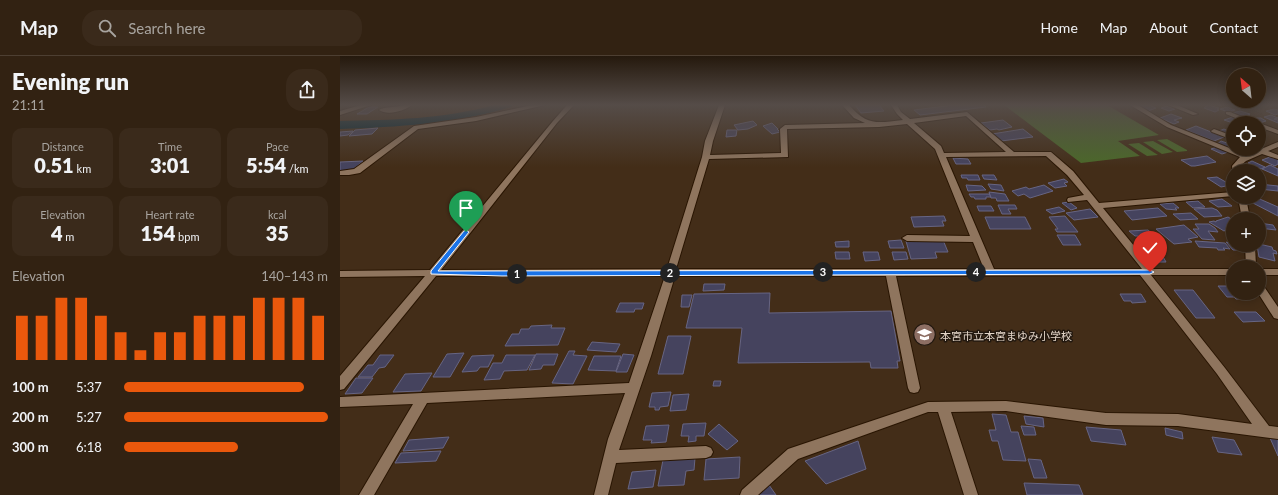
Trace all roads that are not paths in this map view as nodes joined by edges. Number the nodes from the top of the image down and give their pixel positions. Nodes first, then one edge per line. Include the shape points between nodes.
1 (427, 125) edge
2 (552, 125) edge
3 (715, 125) edge
4 (856, 125) edge
5 (913, 125) edge
6 (980, 125) edge
7 (1168, 125) edge
8 (1266, 128) edge
9 (1214, 131) dead end
10 (1278, 132) edge
11 (1226, 135) edge
12 (1278, 144) edge
13 (1266, 148) edge
14 (1266, 152) edge
15 (942, 155) junction
16 (1013, 155) junction
17 (706, 157) junction
18 (1246, 157) joint
19 (1278, 157) edge
20 (1237, 164) edge
21 (340, 173) edge
22 (1226, 195) edge
23 (1089, 197) junction
24 (1071, 200) dead end
25 (1096, 206) junction
26 (907, 238) dead end
27 (977, 239) junction
28 (890, 272) junction
29 (990, 272) junction
30 (1147, 272) junction
31 (1226, 272) edge
32 (1266, 272) edge
33 (1278, 272) edge
34 (433, 273) junction
35 (670, 273) junction
36 (340, 274) edge
37 (1266, 297) edge
38 (1278, 315) edge
39 (340, 385) edge
40 (633, 388) junction
41 (914, 388) dead end
42 (423, 398) junction
43 (340, 402) edge
44 (943, 406) junction
45 (1272, 432) edge
46 (706, 452) dead end
47 (610, 457) junction
48 (366, 495) edge
49 (601, 495) edge
50 (747, 495) edge
51 (971, 495) edge

1 - 21 street via 416,127 357,171
2 - 34 street
3 - 17 street
4 - 17 street via 785,127 785,155
5 - 15 street via 938,148
6 - 16 street
7 - 18 street
8 - 10 street
9 - 11 street
12 - 13 street
14 - 19 street
15 - 16 street
15 - 27 street
16 - 23 street via 1048,154 1064,167
17 - 35 street
18 - 20 street
22 - 25 street
23 - 24 street
23 - 25 street
25 - 30 street
26 - 27 street
27 - 29 street
28 - 29 street
28 - 35 street
28 - 41 street
29 - 30 street
30 - 31 street
30 - 45 street via 1221,371
32 - 33 street
34 - 35 street
34 - 36 street
34 - 39 street
35 - 40 street
37 - 38 street
40 - 42 street
40 - 47 street
42 - 43 street
42 - 48 street
44 - 45 street via 1006,406 1106,419 1178,420
44 - 50 street via 928,407 793,454
44 - 51 street
46 - 47 street
47 - 49 street

